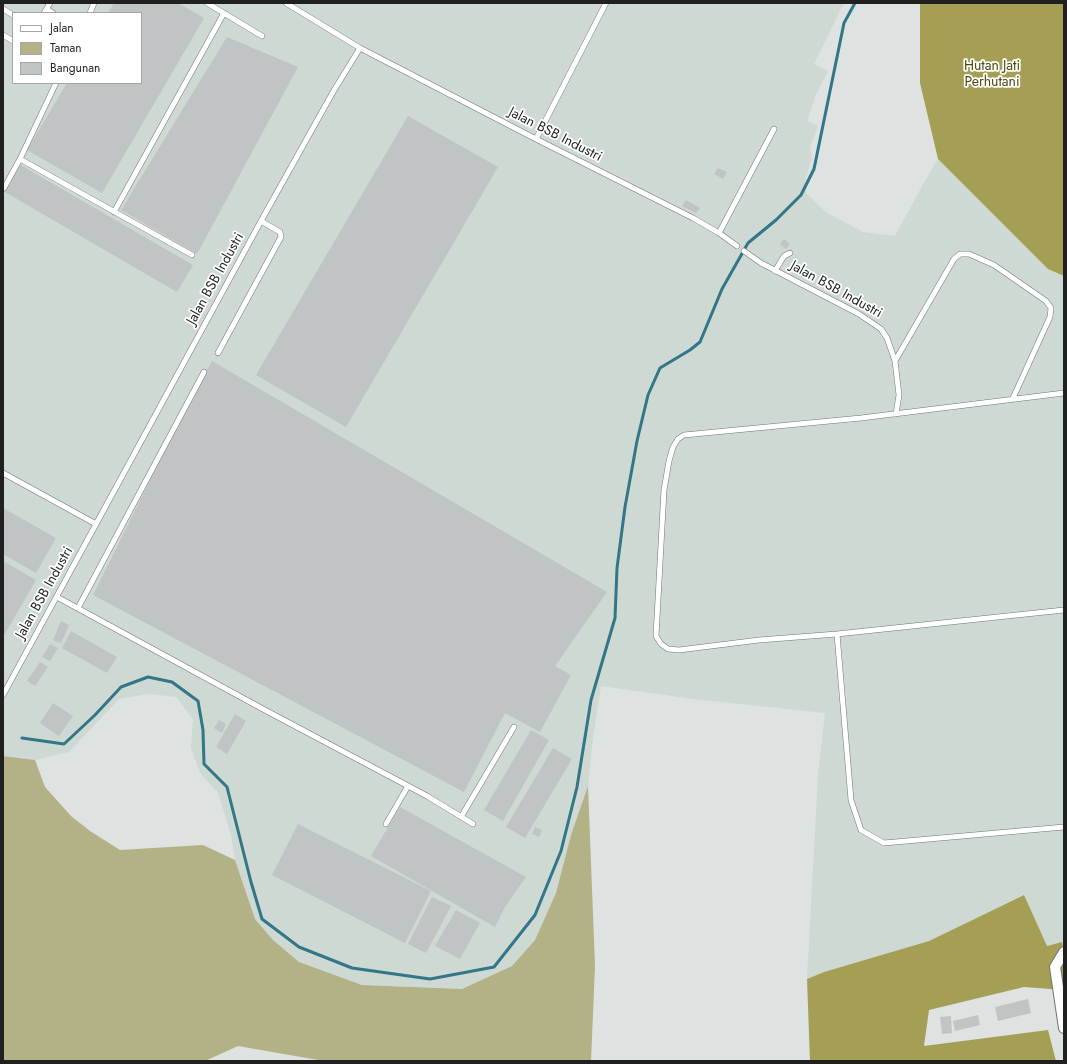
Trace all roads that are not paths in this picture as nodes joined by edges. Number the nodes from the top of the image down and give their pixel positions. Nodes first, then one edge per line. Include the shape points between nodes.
1 (50, 3) edge
2 (207, 3) edge
3 (286, 3) edge
4 (606, 3) edge
5 (3, 10) edge
6 (46, 11) edge
7 (224, 13) junction
8 (12, 14) edge
9 (3, 35) edge
10 (262, 36) dead end
11 (12, 40) edge
12 (360, 48) junction
13 (56, 84) edge
14 (774, 129) dead end
15 (536, 139) junction
16 (20, 159) junction
17 (4, 188) edge
18 (114, 212) junction
19 (261, 221) junction
20 (719, 233) junction
21 (737, 246) dead end
22 (744, 251) dead end
23 (790, 253) dead end
24 (192, 255) dead end
25 (775, 271) junction
26 (218, 354) dead end
27 (895, 361) junction
28 (204, 372) dead end
29 (1064, 393) edge
30 (1013, 398) junction
31 (896, 414) junction
32 (3, 473) edge
33 (96, 524) junction
34 (57, 596) junction
35 (78, 608) junction
36 (1064, 610) edge
37 (837, 634) junction
38 (3, 695) edge
39 (514, 727) dead end
40 (408, 786) junction
41 (461, 817) junction
42 (386, 824) dead end
43 (473, 824) dead end
44 (1064, 827) edge
45 (1064, 952) edge
46 (1064, 1028) edge

1 - 6 lane
2 - 7 lane
3 - 12 lane, Jalan BSB Industri
4 - 15 lane
5 - 8 lane
7 - 10 lane
7 - 18 lane
9 - 11 lane
12 - 15 lane, Jalan BSB Industri
12 - 19 lane, Jalan BSB Industri
13 - 16 lane
14 - 20 lane
15 - 20 lane, Jalan BSB Industri
16 - 17 lane
16 - 18 lane
18 - 24 lane
19 - 26 lane via 280,232 281,237
19 - 33 lane, Jalan BSB Industri
20 - 21 lane, Jalan BSB Industri
22 - 25 lane, Jalan BSB Industri
23 - 25 lane via 784,256
25 - 27 lane, Jalan BSB Industri via 859,314 881,329
27 - 30 lane via 954,259 960,254 969,254 994,265 1046,301 1050,308 1050,317
27 - 31 lane, Jalan BSB Industri via 899,395
28 - 35 lane
29 - 30 lane
30 - 31 lane
31 - 37 lane via 684,435 673,447 669,461 664,490 656,636 658,640 668,649 679,650
32 - 33 lane
33 - 34 lane, Jalan BSB Industri
34 - 35 lane
34 - 38 lane, Jalan BSB Industri
35 - 40 lane
36 - 37 lane
37 - 44 lane via 851,800 861,830 884,843
39 - 41 lane
40 - 41 lane
40 - 42 lane
41 - 43 lane
45 - 46 street via 1055,967

